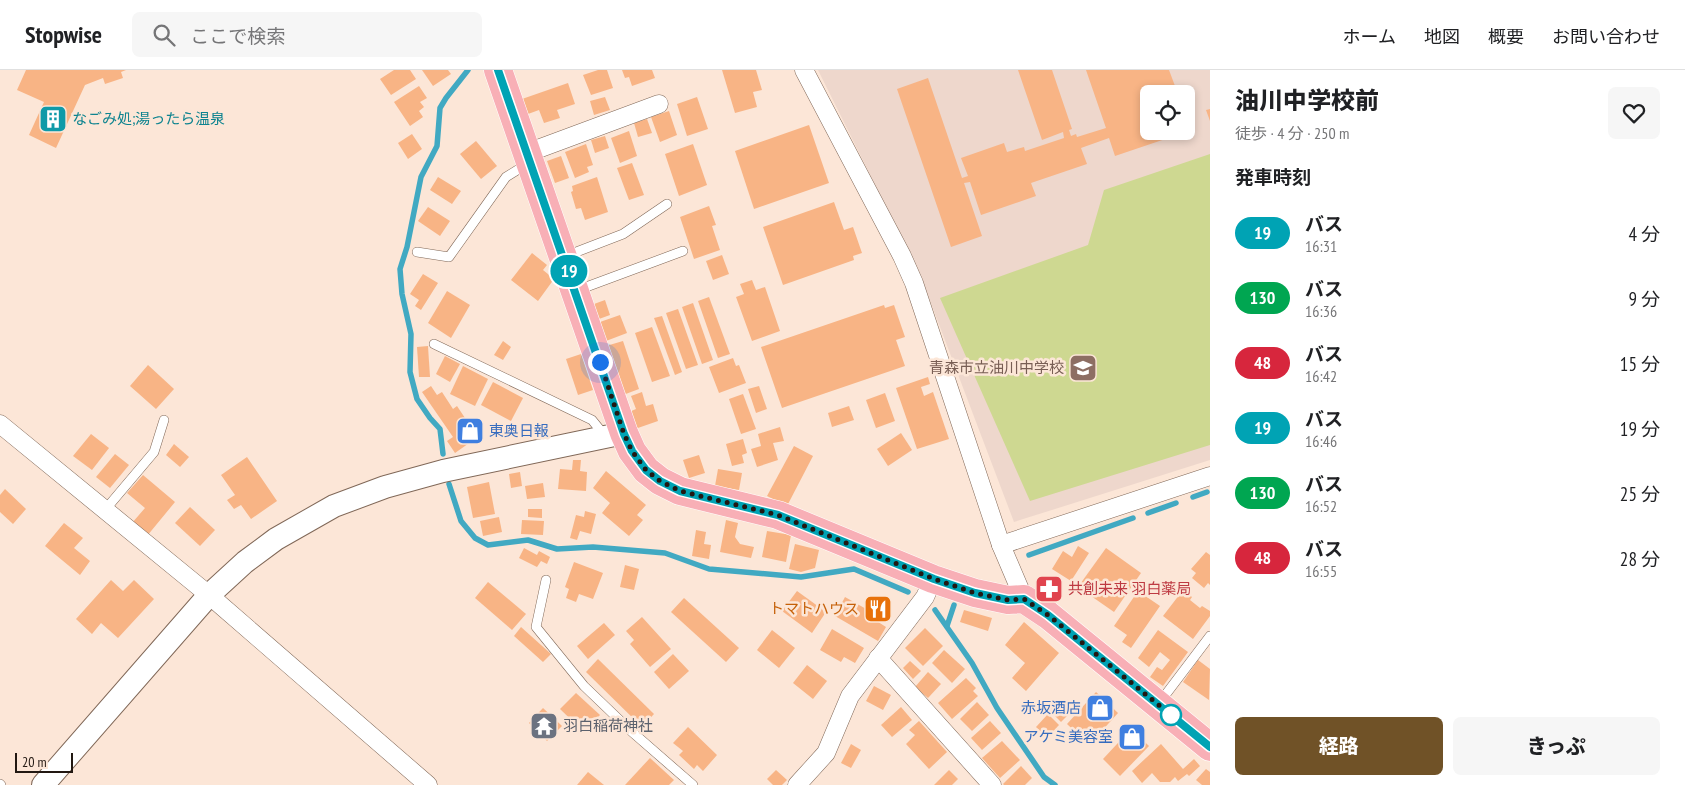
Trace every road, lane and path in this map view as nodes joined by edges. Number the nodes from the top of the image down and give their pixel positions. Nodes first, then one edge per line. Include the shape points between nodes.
1 (498, 70) edge
2 (804, 70) edge
3 (659, 104) dead end
4 (528, 158) junction
5 (667, 204) dead end
6 (684, 251) dead end
7 (417, 252) dead end
8 (563, 257) junction
9 (575, 290) junction
10 (434, 344) dead end
11 (164, 420) dead end
12 (0, 424) edge
13 (615, 436) junction
14 (1210, 476) edge
15 (105, 510) junction
16 (1001, 545) junction
17 (934, 579) junction
18 (546, 580) dead end
19 (208, 595) junction
20 (1024, 599) junction
21 (1210, 636) edge
22 (878, 658) junction
23 (1158, 705) junction
24 (1210, 747) edge
25 (43, 785) edge
26 (428, 785) edge
27 (693, 785) edge
28 (798, 785) edge
29 (992, 785) edge

1 - 4 main road
2 - 16 street via 914,283
3 - 4 street
4 - 7 lane via 506,177 448,257
4 - 8 main road
5 - 8 lane via 623,234
6 - 9 lane
8 - 9 main road
9 - 13 main road
10 - 13 lane via 592,420
11 - 15 lane via 154,452
12 - 15 street
13 - 17 main road via 646,470 680,491 778,515
13 - 19 street via 443,471 334,506 276,539 244,562
14 - 16 street
15 - 19 street
16 - 20 street
17 - 20 main road via 975,593 1008,600
17 - 22 street via 926,597
18 - 27 lane via 536,627 584,686
19 - 25 street
19 - 26 street
20 - 23 main road
21 - 23 lane
22 - 28 street via 850,696 826,753
22 - 29 street
23 - 24 main road

